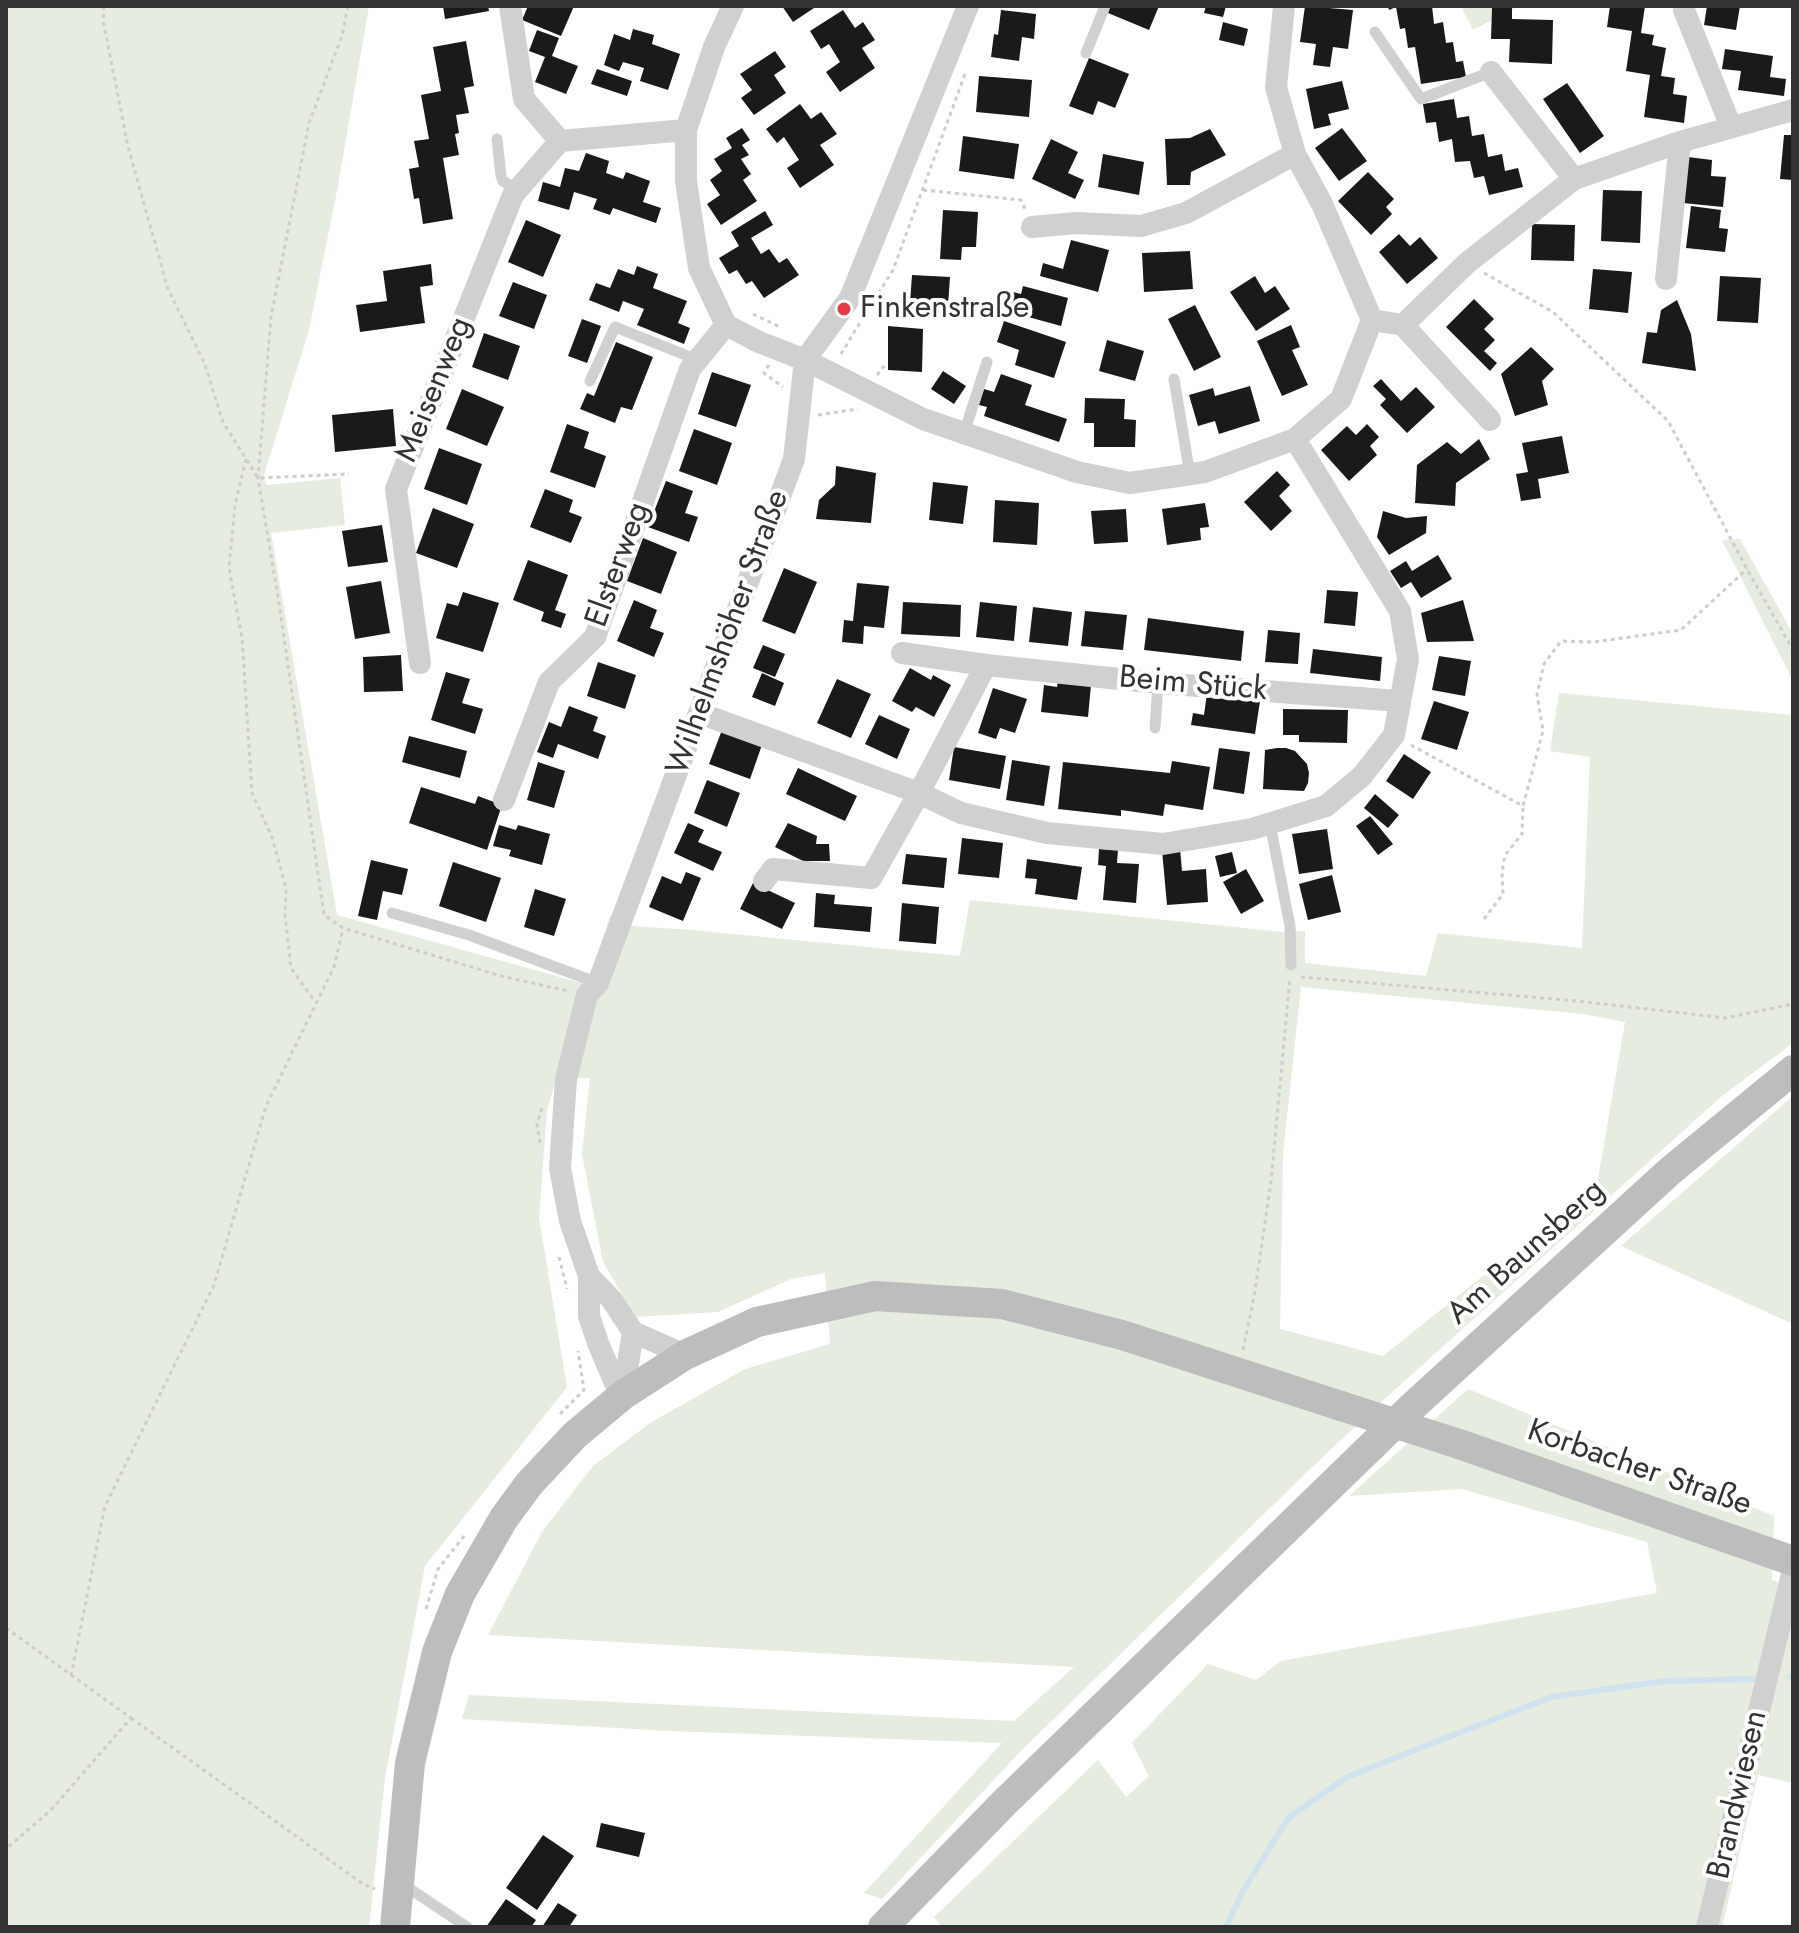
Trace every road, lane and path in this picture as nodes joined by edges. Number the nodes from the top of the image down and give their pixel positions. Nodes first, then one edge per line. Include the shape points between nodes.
1 (104, 6) edge
2 (348, 6) edge
3 (510, 6) edge
4 (733, 6) edge
5 (968, 6) edge
6 (1105, 6) edge
7 (1284, 6) edge
8 (1684, 10) dead end
9 (1375, 32) dead end
10 (1086, 53) dead end
11 (968, 63) dead end
12 (1491, 72) joint
13 (1793, 110) edge
14 (1731, 127) junction
15 (686, 130) junction
16 (497, 139) dead end
17 (560, 141) junction
18 (1680, 142) junction
19 (1295, 154) junction
20 (1574, 179) junction
21 (518, 190) junction
22 (922, 190) junction
23 (1032, 227) joint
24 (1467, 263) junction
25 (1666, 279) dead end
26 (1372, 320) junction
27 (726, 325) junction
28 (1403, 325) junction
29 (841, 353) dead end
30 (698, 360) junction
31 (805, 360) junction
32 (987, 362) dead end
33 (1174, 379) dead end
34 (590, 381) dead end
35 (1490, 420) dead end
36 (964, 433) junction
37 (1295, 439) junction
38 (246, 459) junction
39 (349, 474) dead end
40 (1190, 475) junction
41 (258, 478) junction
42 (1747, 569) junction
43 (1793, 650) edge
44 (902, 653) dead end
45 (420, 663) dead end
46 (986, 665) junction
47 (1158, 683) junction
48 (1399, 701) junction
49 (699, 713) junction
50 (1155, 728) dead end
51 (1394, 735) junction
52 (919, 793) junction
53 (504, 800) dead end
54 (1523, 806) junction
55 (1270, 824) junction
56 (764, 881) dead end
57 (392, 913) dead end
58 (1484, 919) dead end
59 (343, 928) junction
60 (1291, 965) dead end
61 (598, 983) junction
62 (571, 991) dead end
63 (1793, 1002) edge
64 (316, 1003) junction
65 (1793, 1070) edge
66 (545, 1095) dead end
67 (542, 1155) dead end
68 (556, 1246) dead end
69 (589, 1276) junction
70 (570, 1300) dead end
71 (633, 1332) junction
72 (577, 1345) dead end
73 (685, 1355) junction
74 (1241, 1374) junction
75 (623, 1395) junction
76 (560, 1414) dead end
77 (466, 1533) dead end
78 (1793, 1561) edge
79 (1793, 1570) edge
80 (424, 1616) dead end
81 (6, 1628) edge
82 (71, 1676) junction
83 (131, 1718) junction
84 (6, 1849) edge
85 (399, 1890) junction
86 (395, 1927) edge
87 (467, 1927) edge
88 (883, 1927) edge
89 (1707, 1927) edge

1 - 38 path via 128,147 168,289 204,362 223,422
2 - 41 path via 309,123 271,317
3 - 17 street via 524,99
4 - 15 street
5 - 31 street, Wilhelmshöher Straße via 850,298
6 - 10 lane
7 - 19 street via 1276,87
8 - 14 street
9 - 12 lane via 1421,99
11 - 22 path
12 - 20 street
13 - 14 street
14 - 18 street
15 - 17 street
15 - 27 street via 686,181 699,268
16 - 21 lane via 503,181
17 - 21 street, Meisenweg
18 - 20 street
18 - 25 street
19 - 23 street via 1186,213 1141,226
19 - 26 street
20 - 24 street
21 - 45 street, Meisenweg via 396,489
22 - 23 path via 1021,200
22 - 29 path via 893,270
24 - 28 street
24 - 42 path via 1553,312 1668,421
26 - 28 street
26 - 37 street via 1341,399
27 - 30 street, Elsterweg
27 - 31 street
28 - 35 street
30 - 34 lane via 615,327
30 - 53 street, Elsterweg via 690,369 595,637 549,682
31 - 36 street via 923,419
31 - 49 street, Wilhelmshöher Straße via 794,459
32 - 36 lane
33 - 40 lane
36 - 40 street via 1077,472 1130,483
37 - 40 street
37 - 48 street via 1400,611 1408,659
38 - 41 path
38 - 64 path via 229,568 242,638 252,793 272,837 286,888 291,968
39 - 41 path
41 - 59 path via 324,915
42 - 43 path
42 - 54 path via 1681,630 1594,642 1561,641 1544,664 1537,694 1543,731
44 - 46 street, Beim Stück
46 - 47 street, Beim Stück
46 - 52 street
47 - 48 street, Beim Stück
47 - 50 lane
48 - 51 street
49 - 52 street
49 - 61 street, Wilhelmshöher Straße
51 - 54 path
51 - 55 street via 1362,776 1326,806
52 - 55 street via 961,813 1047,833 1163,844
52 - 56 street via 871,878 773,869
54 - 58 path via 1522,834 1505,855 1503,894
55 - 60 lane via 1290,926
57 - 61 lane
59 - 62 path via 501,976
59 - 64 path via 334,967
61 - 69 street, Wilhelmshöher Straße via 587,995 566,1079 560,1168 570,1221
63 - 74 path via 1726,1018 1290,976 1271,1182
64 - 82 path via 266,1106 214,1285 105,1506
65 - 88 street, Am Baunsberg via 1670,1171 1412,1407
66 - 67 path via 537,1124
68 - 70 path
69 - 71 street, Wilhelmshöher Straße
69 - 75 street, Wilhelmshöher Straße via 589,1316
71 - 73 street
71 - 75 street
72 - 76 path via 584,1390
73 - 74 street, Korbacher Straße via 757,1322 875,1296 1002,1304
73 - 75 street, Korbacher Straße
74 - 78 street, Korbacher Straße, bridge
75 - 85 street, Korbacher Straße via 529,1484 460,1594 437,1652 410,1763
77 - 80 path via 438,1569
79 - 89 street, Brandwiesen
81 - 82 path
82 - 83 path
83 - 84 path via 51,1810
83 - 85 path via 363,1884
85 - 86 street, Korbacher Straße
85 - 87 lane

